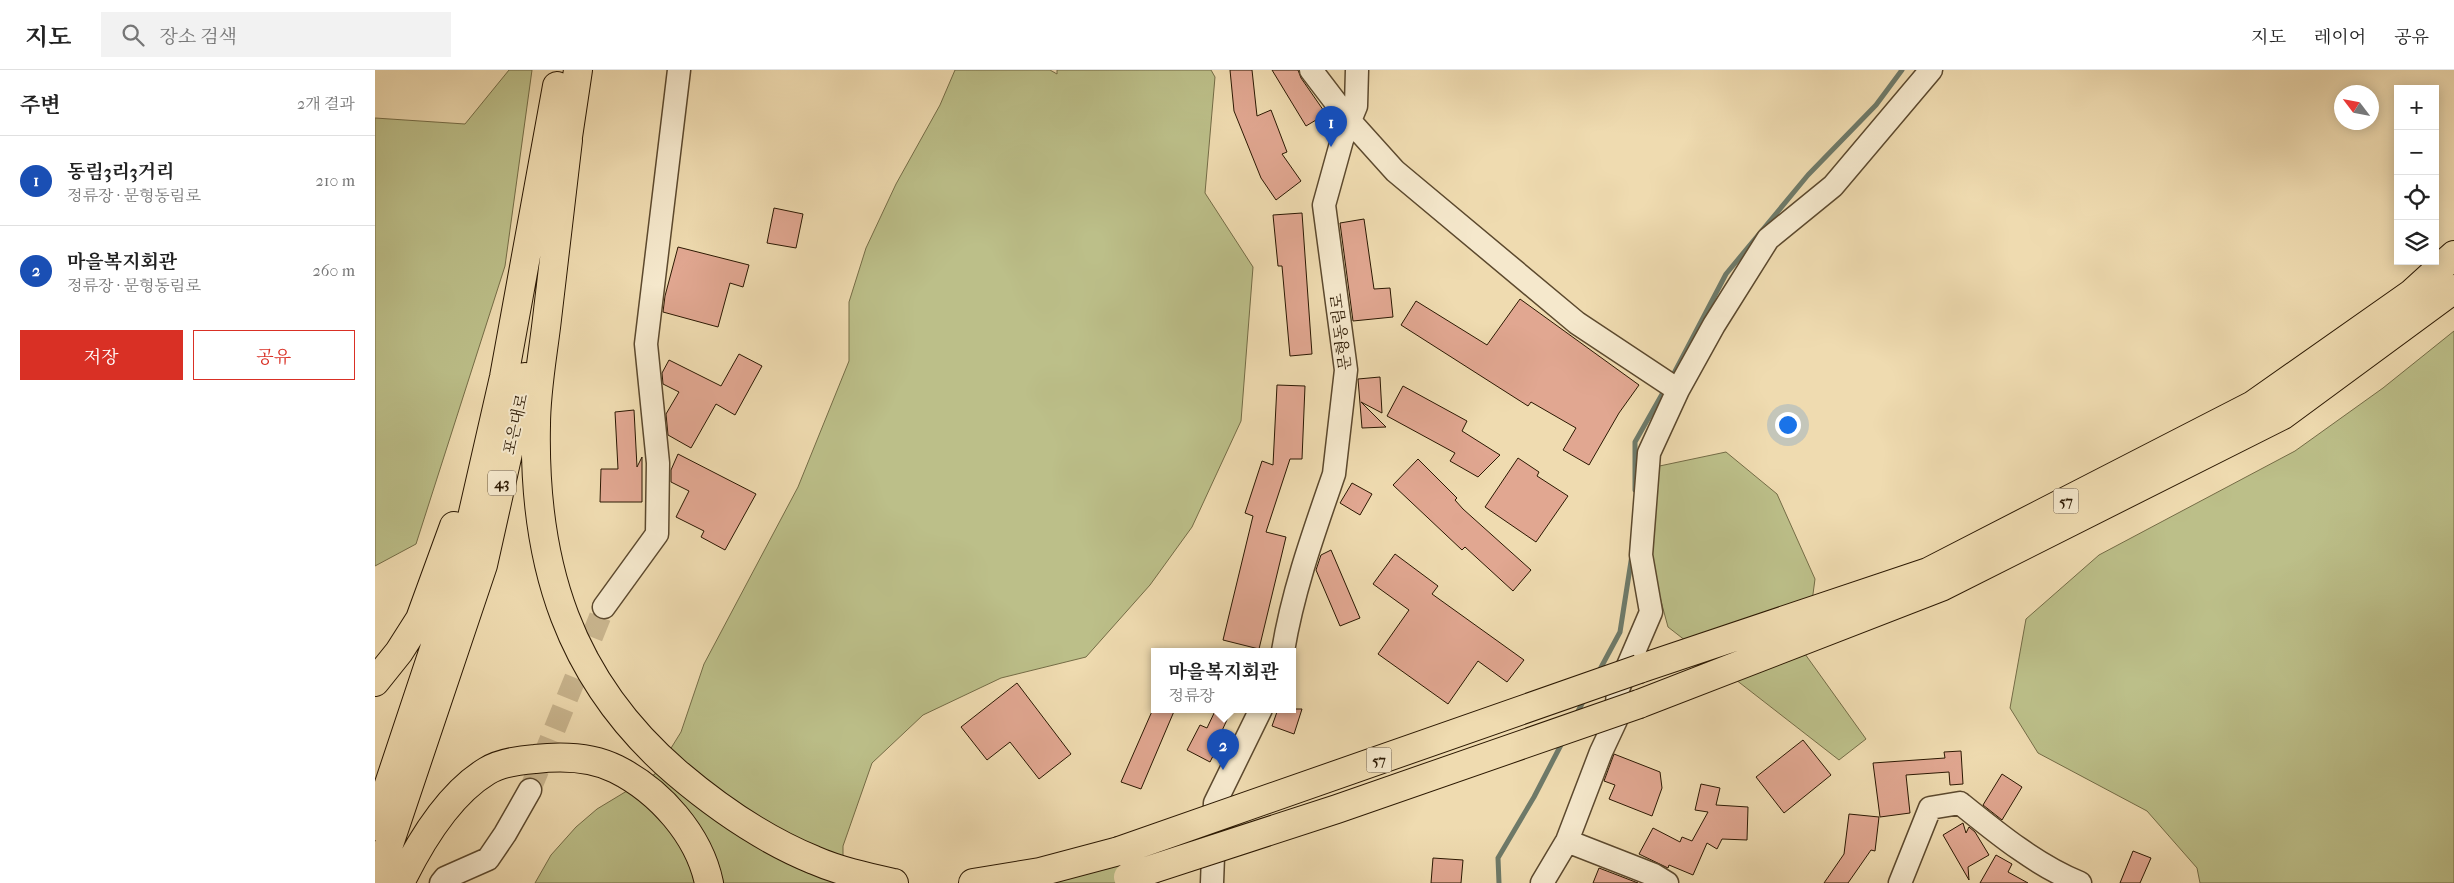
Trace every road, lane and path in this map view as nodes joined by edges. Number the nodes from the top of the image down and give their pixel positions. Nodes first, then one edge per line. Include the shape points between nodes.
1 (559, 70) edge
2 (578, 70) edge
3 (679, 70) edge
4 (1311, 70) edge
5 (1357, 70) edge
6 (1926, 73) edge
7 (1350, 121) junction
8 (568, 140) junction
9 (2454, 256) edge
10 (2454, 289) edge
11 (504, 378) junction
12 (1678, 390) junction
13 (604, 607) tunnel mouth
14 (1283, 648) edge
15 (375, 682) edge
16 (1259, 713) edge
17 (530, 790) tunnel mouth
18 (375, 826) edge
19 (1567, 841) junction
20 (1119, 851) junction
21 (1122, 880) edge
22 (377, 883) edge
23 (400, 883) edge
24 (441, 883) edge
25 (709, 883) edge
26 (894, 883) edge
27 (973, 883) edge
28 (1044, 883) edge
29 (1212, 883) edge
30 (1542, 883) edge
31 (1667, 883) edge
32 (1900, 883) edge
33 (2080, 883) edge

1 - 11 highway, 포은대로 / 43
2 - 8 highway, 포은대로 / 43
3 - 13 street via 646,344 658,463 657,534
4 - 7 street
5 - 7 street, 문형동림로 via 1356,106
6 - 12 street via 1833,186 1767,239
7 - 12 street via 1395,171 1562,310
7 - 14 street, 문형동림로 via 1323,205 1346,370 1335,466 1289,614
8 - 22 highway, 포은대로 / 43 via 537,324 483,565
8 - 26 highway via 536,433 537,483 545,549 557,597 575,643 599,686 629,726 695,788 744,822 798,852 857,874
9 - 20 highway, 57, bridge via 2411,294 2253,405 1937,567
10 - 21 highway, 57, bridge via 2283,415 1941,587 1639,704
11 - 15 highway via 420,619
11 - 18 highway, 포은대로 / 43 via 459,574
12 - 19 street via 1649,453 1641,555 1651,612 1618,689 1616,720
16 - 29 street via 1215,804
17 - 24 street via 488,859 445,878
19 - 30 street
19 - 31 street
20 - 27 highway via 1040,872
20 - 28 highway, 57
23 - 25 highway via 439,819 488,770 555,756 583,759 615,768 658,798 698,848
32 - 33 street via 1931,808 1959,803 2007,840 2060,875

